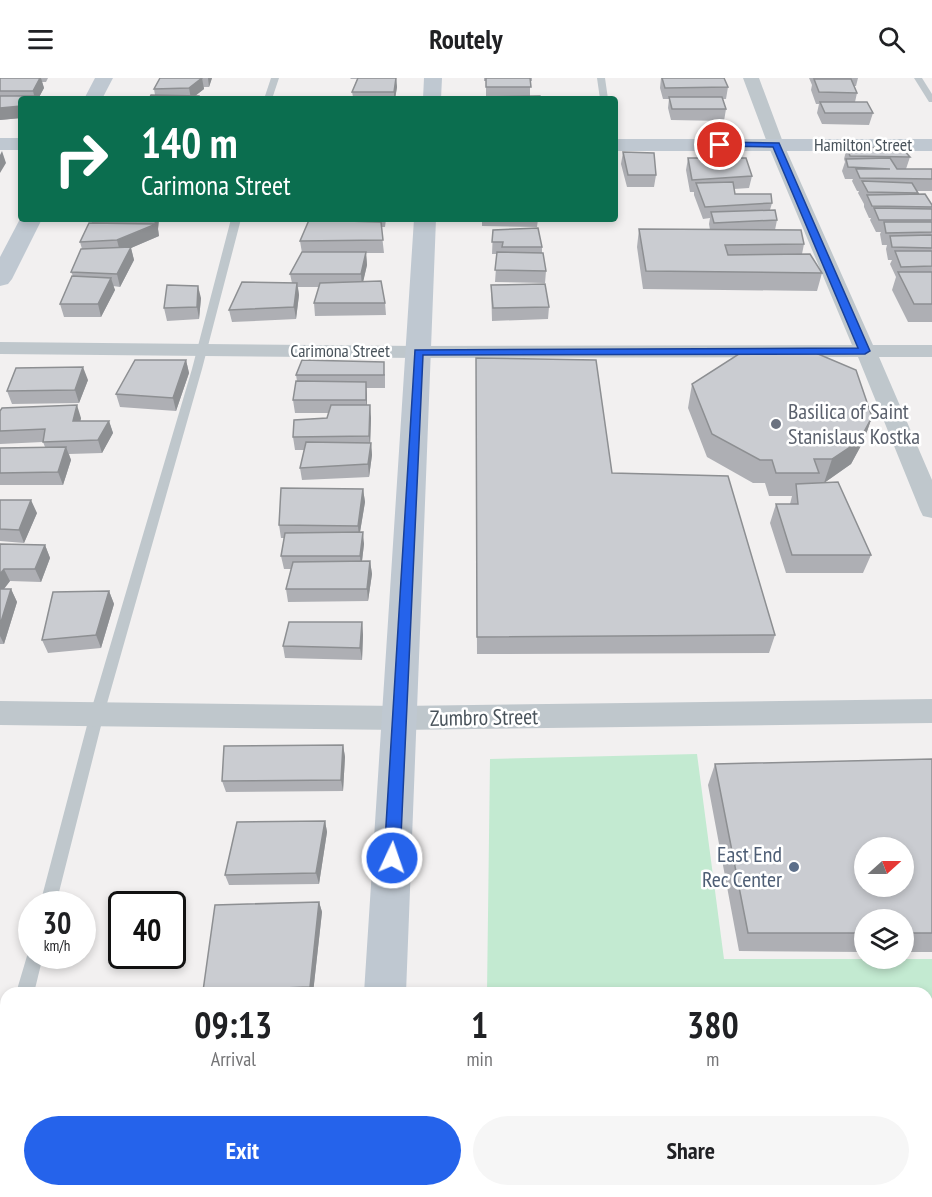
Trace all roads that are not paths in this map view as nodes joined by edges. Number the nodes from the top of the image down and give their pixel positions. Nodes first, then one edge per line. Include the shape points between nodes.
1 (104, 78) edge
2 (275, 78) edge
3 (433, 78) edge
4 (601, 78) edge
5 (751, 78) edge
6 (918, 78) edge
7 (95, 96) edge
8 (269, 96) edge
9 (432, 96) edge
10 (604, 96) edge
11 (932, 100) edge
12 (0, 144) edge
13 (18, 144) edge
14 (618, 145) edge
15 (776, 145) junction
16 (932, 145) edge
17 (29, 222) edge
18 (235, 222) edge
19 (425, 222) edge
20 (0, 279) edge
21 (0, 348) edge
22 (202, 350) junction
23 (865, 351) junction
24 (932, 351) edge
25 (418, 352) junction
26 (932, 510) edge
27 (932, 711) edge
28 (0, 713) edge
29 (97, 714) junction
30 (399, 718) junction
31 (51, 891) edge
32 (31, 969) edge
33 (27, 987) edge
34 (385, 987) edge

1 - 7 street
2 - 8 lane
3 - 9 street
4 - 10 lane
5 - 15 street
6 - 11 lane
12 - 13 street
14 - 15 street, Hamilton Street
15 - 16 street, Hamilton Street
15 - 23 street
17 - 20 street
18 - 22 lane
19 - 25 street
21 - 22 street, Carimona Street
22 - 25 street, Carimona Street
22 - 29 lane
23 - 24 street, Carimona Street
23 - 25 street, Carimona Street
23 - 26 street
25 - 30 street
27 - 30 street, Zumbro Street
28 - 29 street, Zumbro Street
29 - 30 street, Zumbro Street
29 - 31 lane
30 - 34 street
32 - 33 lane

